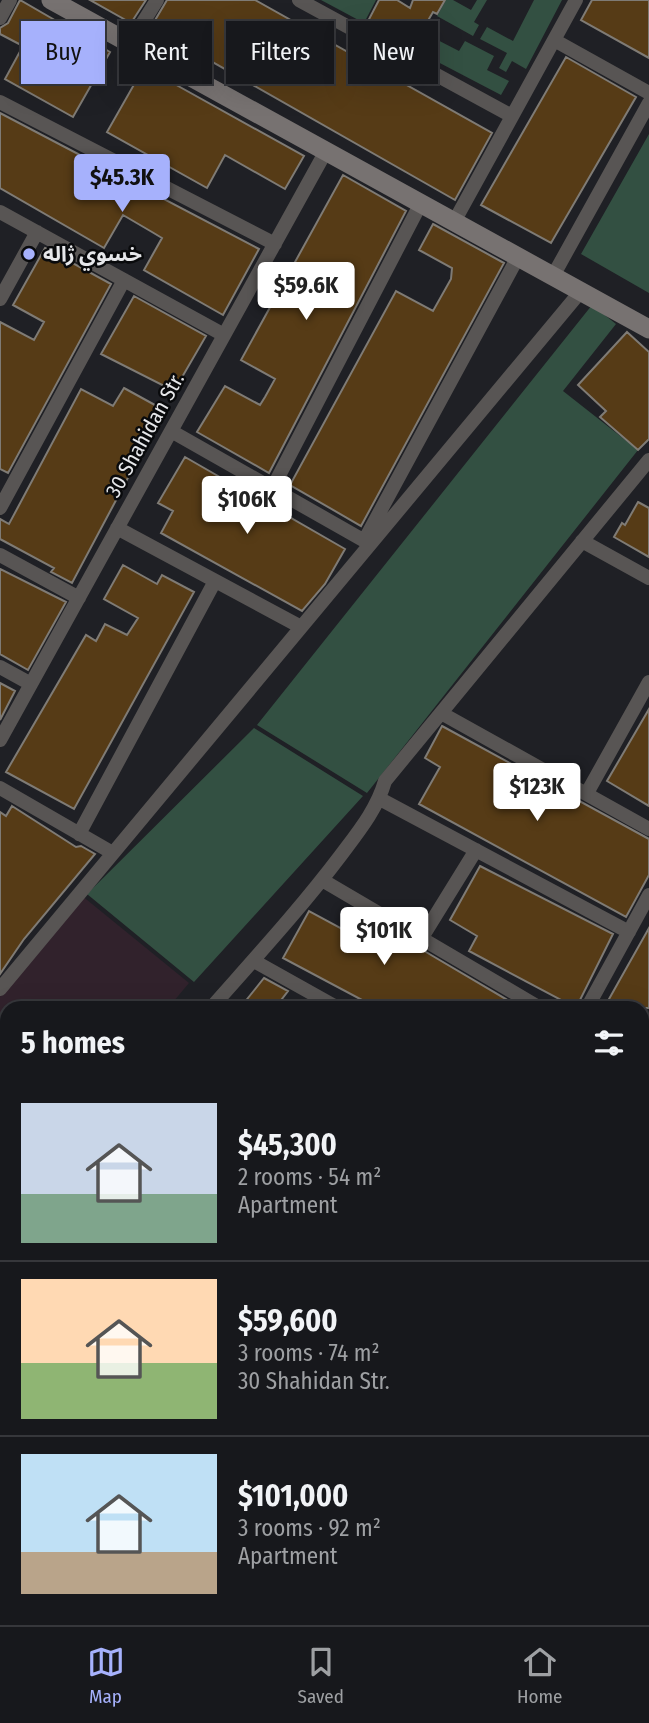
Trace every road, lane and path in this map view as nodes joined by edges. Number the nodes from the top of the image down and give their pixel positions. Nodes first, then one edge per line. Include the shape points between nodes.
1 (10, 0) edge
2 (51, 0) edge
3 (157, 0) edge
4 (299, 0) edge
5 (576, 0) edge
6 (0, 18) edge
7 (144, 21) edge
8 (119, 37) edge
9 (554, 40) junction
10 (204, 84) edge
11 (649, 93) edge
12 (0, 102) edge
13 (649, 103) edge
14 (512, 116) junction
15 (326, 151) junction
16 (421, 203) junction
17 (0, 212) edge
18 (454, 222) junction
19 (37, 232) junction
20 (275, 244) junction
21 (518, 257) junction
22 (552, 276) junction
23 (124, 280) junction
24 (580, 291) junction
25 (0, 299) edge
26 (649, 329) edge
27 (224, 335) junction
28 (171, 431) junction
29 (649, 460) edge
30 (272, 489) junction
31 (0, 508) edge
32 (117, 528) junction
33 (582, 541) junction
34 (367, 543) junction
35 (0, 555) edge
36 (649, 578) edge
37 (215, 581) junction
38 (79, 598) junction
39 (301, 627) junction
40 (0, 667) edge
41 (649, 682) edge
42 (31, 684) junction
43 (441, 713) junction
44 (0, 740) edge
45 (0, 788) edge
46 (587, 793) junction
47 (380, 799) junction
48 (649, 828) edge
49 (79, 834) junction
50 (476, 849) junction
51 (111, 852) junction
52 (322, 880) junction
53 (649, 895) edge
54 (629, 932) junction
55 (421, 939) junction
56 (254, 961) junction
57 (0, 989) edge
58 (217, 1001) edge
59 (325, 1001) edge
60 (528, 1001) edge
61 (591, 1001) edge

1 - 6 street
2 - 8 street
3 - 7 street
4 - 14 street
5 - 9 street
9 - 11 street
9 - 14 street
10 - 15 street
12 - 20 street
13 - 22 street
14 - 18 street
15 - 16 street
15 - 20 street, 30 Shahidan Str.
16 - 18 street
16 - 30 street
17 - 19 street
18 - 21 street
19 - 23 street
19 - 25 street
20 - 27 street, 30 Shahidan Str.
21 - 22 street
21 - 34 street
22 - 24 street
23 - 27 street
23 - 31 street
24 - 26 street
24 - 34 street
27 - 28 street, 30 Shahidan Str.
28 - 30 street
28 - 32 street, 30 Shahidan Str.
29 - 33 street
30 - 34 street
32 - 37 street
32 - 38 street, 30 Shahidan Str.
33 - 36 street
33 - 43 street
34 - 39 street
35 - 38 street
37 - 39 street
37 - 49 street
38 - 42 street, 30 Shahidan Str.
39 - 51 street
40 - 42 street
41 - 46 street
42 - 44 street, 30 Shahidan Str.
43 - 46 street
43 - 47 street via 385,781
45 - 49 street
46 - 48 street
47 - 50 street
47 - 52 street
49 - 51 street
50 - 54 street
50 - 55 street
51 - 57 street
52 - 55 street
52 - 56 street
53 - 54 street
54 - 61 street
55 - 60 street
56 - 58 street
56 - 59 street

